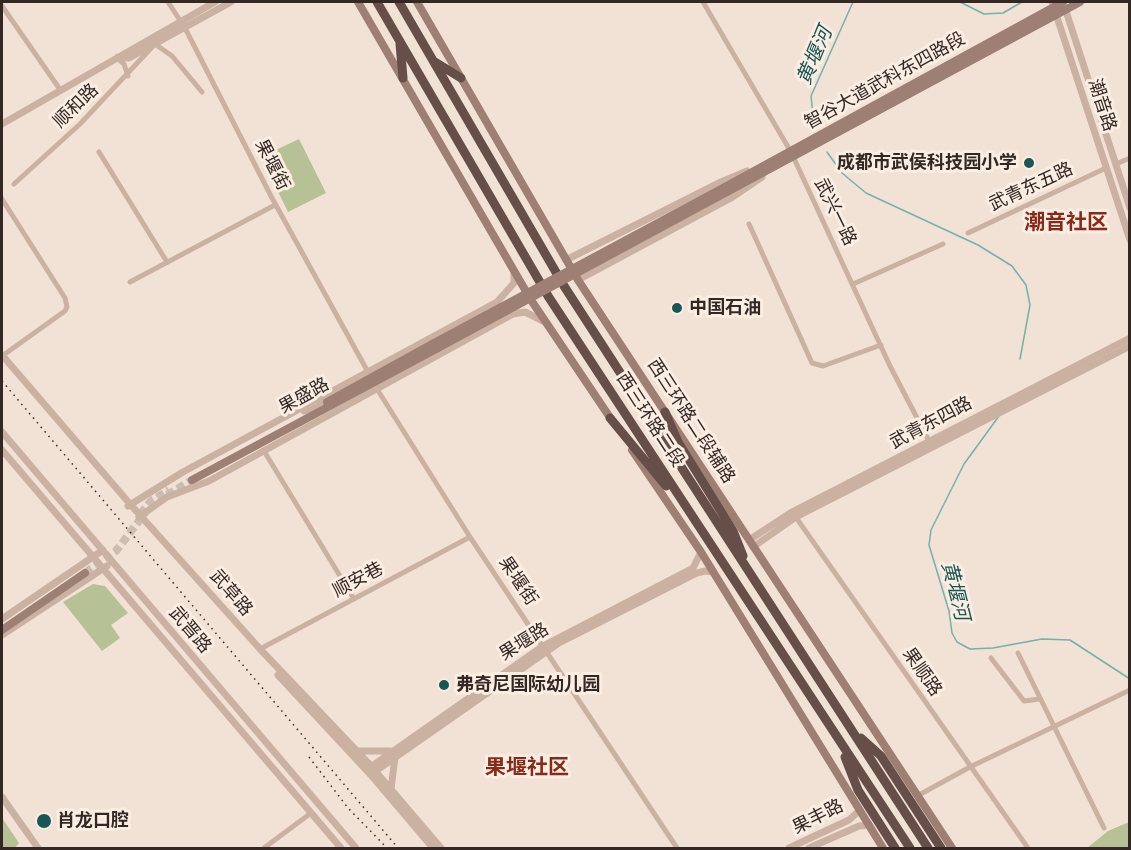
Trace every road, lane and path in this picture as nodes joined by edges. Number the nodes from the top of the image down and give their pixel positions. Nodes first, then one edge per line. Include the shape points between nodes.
1 (168, 2) edge
2 (215, 2) edge
3 (231, 2) edge
4 (358, 2) edge
5 (376, 2) edge
6 (399, 2) edge
7 (417, 2) edge
8 (702, 2) edge
9 (1080, 2) edge
10 (1064, 4) edge
11 (2, 6) edge
12 (1054, 7) edge
13 (183, 25) junction
14 (400, 42) junction
15 (155, 44) junction
16 (122, 57) junction
17 (433, 61) junction
18 (135, 68) junction
19 (128, 76) junction
20 (404, 78) junction
21 (461, 78) junction
22 (59, 88) junction
23 (202, 92) dead end
24 (2, 124) edge
25 (99, 152) dead end
26 (792, 155) junction
27 (1130, 158) edge
28 (1116, 164) junction
29 (767, 168) junction
30 (1106, 168) junction
31 (14, 184) dead end
32 (2, 199) edge
33 (275, 205) junction
34 (1130, 208) edge
35 (749, 224) dead end
36 (968, 233) dead end
37 (1130, 240) edge
38 (943, 244) dead end
39 (566, 260) junction
40 (167, 262) junction
41 (514, 271) junction
42 (578, 279) junction
43 (130, 282) dead end
44 (853, 284) junction
45 (548, 325) junction
46 (1130, 338) edge
47 (881, 345) junction
48 (1130, 346) edge
49 (2, 357) edge
50 (368, 372) junction
51 (347, 383) junction
52 (377, 388) junction
53 (354, 401) junction
54 (319, 410) junction
55 (665, 412) junction
56 (295, 413) junction
57 (610, 418) junction
58 (301, 430) junction
59 (2, 432) edge
60 (929, 441) junction
61 (2, 450) edge
62 (264, 451) junction
63 (191, 478) tunnel mouth
64 (129, 505) junction
65 (140, 515) junction
66 (794, 515) junction
67 (696, 521) junction
68 (470, 537) junction
69 (751, 543) junction
70 (103, 550) junction
71 (701, 552) junction
72 (93, 556) junction
73 (112, 562) junction
74 (104, 568) junction
75 (713, 572) junction
76 (751, 575) junction
77 (354, 599) junction
78 (2, 619) edge
79 (2, 625) edge
80 (2, 630) edge
81 (2, 635) edge
82 (260, 649) junction
83 (545, 649) junction
84 (1018, 653) dead end
85 (991, 658) dead end
86 (1130, 690) edge
87 (1040, 699) junction
88 (1053, 727) junction
89 (852, 731) junction
90 (837, 738) junction
91 (357, 750) junction
92 (394, 754) junction
93 (970, 766) junction
94 (371, 770) junction
95 (391, 789) junction
96 (917, 796) junction
97 (2, 797) edge
98 (860, 810) junction
99 (310, 813) junction
100 (872, 821) junction
101 (1104, 828) dead end
102 (939, 845) edge
103 (38, 849) edge
104 (264, 849) edge
105 (341, 849) edge
106 (356, 849) edge
107 (433, 849) edge
108 (441, 849) edge
109 (677, 849) edge
110 (789, 849) edge
111 (809, 849) edge
112 (883, 849) edge
113 (895, 849) edge
114 (910, 849) edge
115 (928, 849) edge
116 (952, 849) edge
117 (1028, 849) edge

1 - 13 street, 果堰街
2 - 13 street, 顺和路
3 - 13 street, 顺和路
4 - 20 main road
5 - 14 highway, 西三环路二段
6 - 17 highway, 西三环路二段
7 - 21 main road, 西三环路二段辅路
8 - 26 street, 武兴一路
9 - 10 main road, 智谷大道武科东四路段
10 - 12 main road, 智谷大道武科东四路段
10 - 28 street, 潮音路
11 - 22 street
12 - 26 main road, 智谷大道武科东四路段
12 - 30 street, 潮音路
13 - 15 street, 顺和路
13 - 16 street, 顺和路
13 - 33 street, 果堰街
14 - 20 highway
14 - 67 highway, 西三环路二段 via 548,296
15 - 16 street, 顺和路
15 - 18 street, 顺和路
15 - 23 street via 172,56
16 - 18 street
16 - 19 street
16 - 22 street, 顺和路
17 - 21 highway
17 - 76 highway, 西三环路二段 via 564,286
18 - 19 street, 顺和路
19 - 31 street, 顺和路
20 - 41 main road
21 - 39 main road, 西三环路二段辅路
22 - 24 street, 顺和路
25 - 40 street
26 - 29 main road, 智谷大道武科东四路段
26 - 44 street, 武兴一路
27 - 28 street
28 - 34 street, 潮音路
29 - 39 street via 721,182
29 - 42 street via 731,198
29 - 54 main road, 果盛路, bridge
30 - 36 street, 武青东五路
30 - 37 street, 潮音路
32 - 49 street via 67,307
33 - 40 street
33 - 50 street, 果堰街
35 - 47 street via 812,363 823,366
38 - 44 street
39 - 42 main road, 西三环路二段辅路
40 - 43 street
41 - 45 main road
41 - 50 street via 514,283 497,302
42 - 55 main road, 西三环路二段辅路
44 - 47 street, 武兴一路
45 - 52 street via 532,314 513,314
45 - 57 main road
46 - 60 street, 武青东四路
47 - 60 street, 武兴一路
48 - 66 street, 武青东四路
49 - 64 street, 武草路
50 - 51 street
51 - 54 street
51 - 56 street
52 - 53 street
52 - 68 street, 果堰街
53 - 54 street
53 - 58 street
54 - 56 street
54 - 58 street
54 - 63 main road, 果盛路
55 - 69 main road, 西三环路二段辅路
55 - 76 highway via 678,442 733,531
56 - 64 street
57 - 67 highway
57 - 71 main road
58 - 62 street
59 - 70 street, 武晋路
60 - 66 street, 武青东四路
61 - 72 street, 武晋路
62 - 65 street via 194,488 167,497
62 - 77 street
64 - 65 street, 武草路
65 - 82 street, 武草路
65 - 94 street, 武草路 via 253,649
66 - 69 street, 武青东四路
66 - 93 street, 果顺路
67 - 90 highway, 西三环路二段
68 - 77 street, 顺安巷
68 - 83 street, 果堰街
69 - 96 main road, 西三环路二段辅路
70 - 72 street
70 - 73 street, 武晋路
71 - 75 main road
71 - 83 street, 果堰路 via 693,568
72 - 74 street, 武晋路
72 - 78 street
73 - 74 street
73 - 106 street, 武晋路
74 - 81 street
74 - 99 street, 武晋路
75 - 83 street, 果堰路 via 697,573
75 - 98 main road
76 - 89 highway, 西三环路二段
77 - 82 street, 顺安巷
79 - 80 main road via 84,572
82 - 91 street, 武草路
83 - 92 street, 果堰路
83 - 109 street, 果堰街
84 - 87 street
85 - 87 street via 1024,701
86 - 88 street
87 - 88 street
88 - 93 street
88 - 101 street
89 - 102 highway via 881,756
89 - 115 highway, 西三环路二段
90 - 100 highway
90 - 114 highway, 西三环路二段
91 - 92 street
91 - 94 street, 武草路
92 - 94 street, 果堰路
92 - 95 street
93 - 96 street
93 - 117 street, 果顺路
94 - 95 street, 武草路
94 - 107 street, 武草路
95 - 108 street, 武草路
96 - 116 main road, 西三环路二段辅路
97 - 103 street
98 - 100 main road
98 - 110 street, 果丰路 via 849,820
99 - 104 street
99 - 105 street, 武晋路
100 - 111 street, 果丰路
100 - 112 main road
100 - 113 highway

